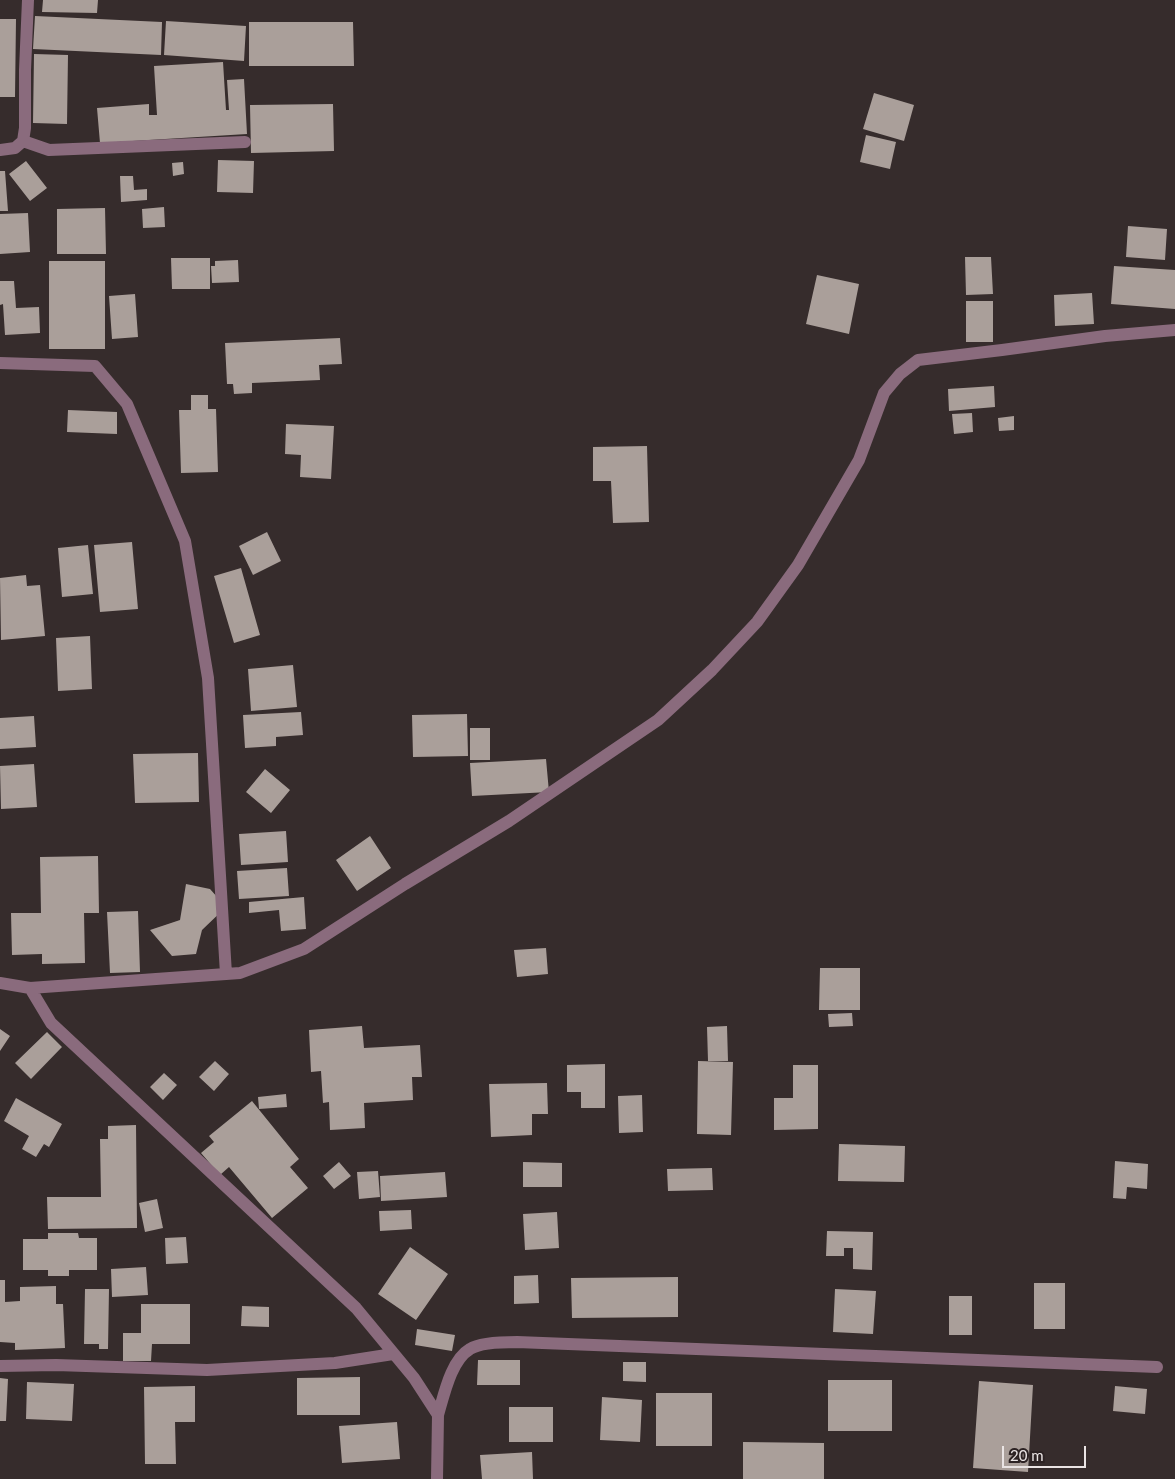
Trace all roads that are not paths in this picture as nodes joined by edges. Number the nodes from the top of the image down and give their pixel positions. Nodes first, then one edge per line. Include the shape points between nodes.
1 (28, 0) edge
2 (23, 141) junction
3 (244, 142) dead end
4 (0, 150) edge
5 (1175, 330) edge
6 (0, 363) edge
7 (226, 974) junction
8 (0, 983) edge
9 (30, 988) junction
10 (393, 1354) junction
11 (0, 1366) edge
12 (1157, 1367) dead end
13 (438, 1416) junction
14 (436, 1479) edge

1 - 2 street
2 - 3 street via 49,150
2 - 4 street via 15,148
5 - 7 street via 918,360 884,393 859,460 798,565 757,622 658,720 509,821 304,949 240,973
6 - 7 street via 95,366 127,404 185,541 208,678
7 - 9 street
8 - 9 street
9 - 10 street via 51,1023 356,1308
10 - 11 street via 336,1363 206,1370
10 - 13 street via 414,1378
12 - 13 street via 494,1343 471,1348 459,1360 449,1379
13 - 14 street

